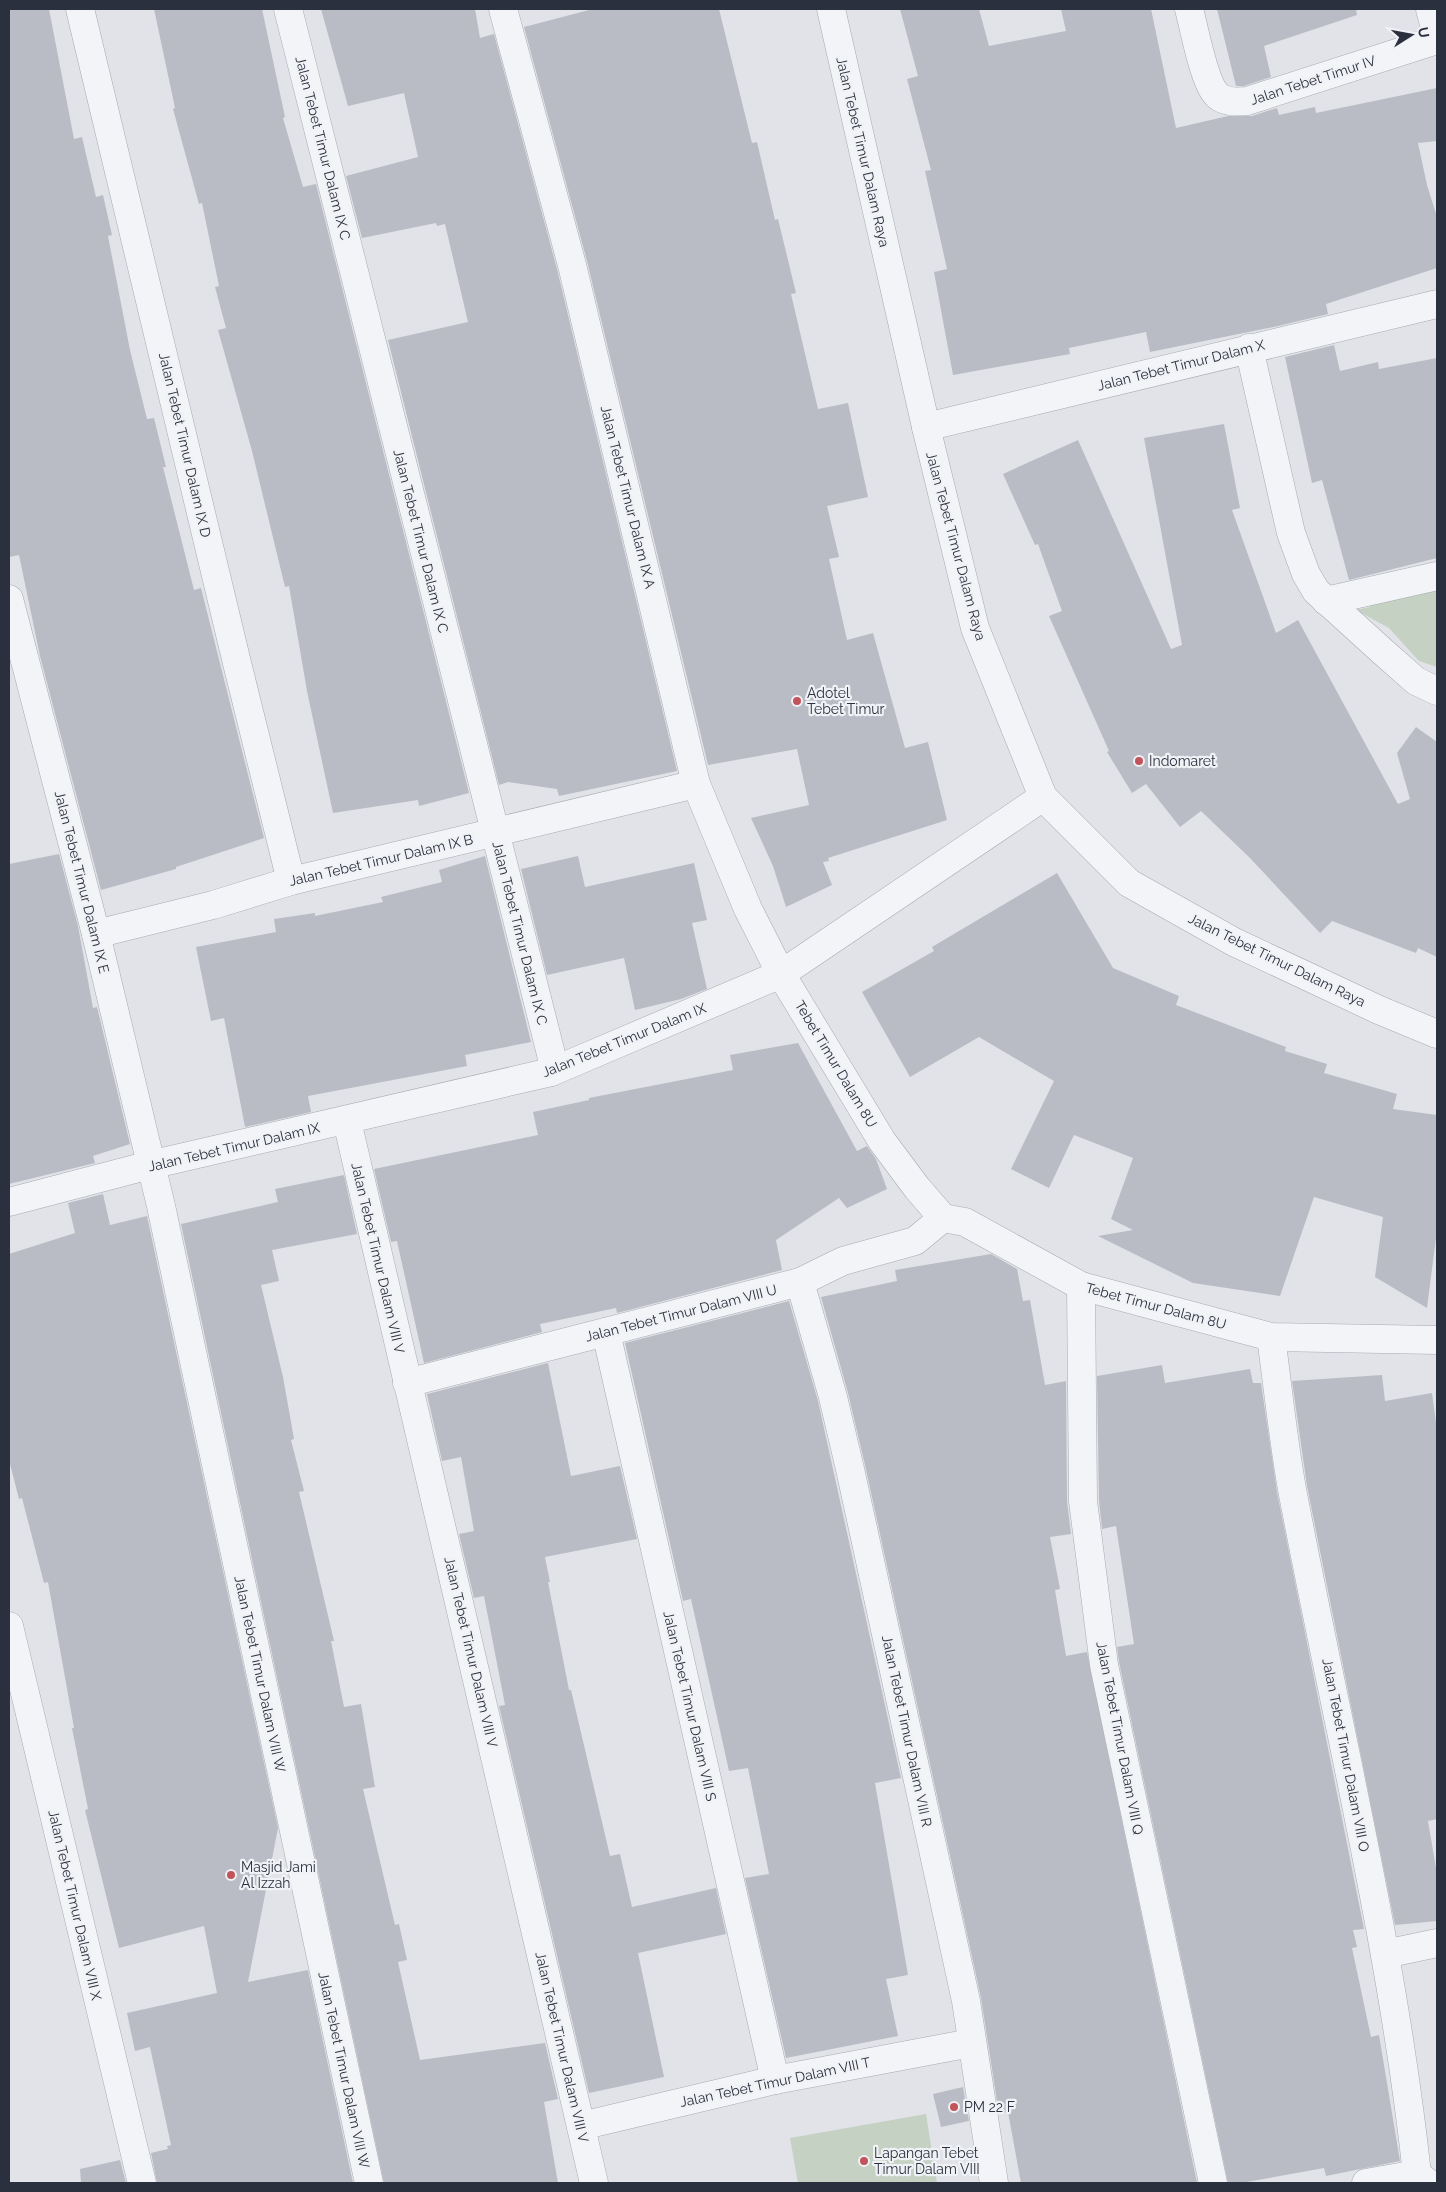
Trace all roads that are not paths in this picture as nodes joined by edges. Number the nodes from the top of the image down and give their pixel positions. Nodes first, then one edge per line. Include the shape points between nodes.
1 (80, 9) edge
2 (288, 9) edge
3 (503, 9) edge
4 (831, 9) edge
5 (1190, 9) edge
6 (1430, 9) edge
7 (1437, 35) edge
8 (1437, 40) edge
9 (1437, 304) edge
10 (1249, 348) junction
11 (926, 427) junction
12 (1437, 576) edge
13 (9, 599) edge
14 (1326, 601) junction
15 (1437, 691) edge
16 (696, 784) junction
17 (1044, 798) junction
18 (494, 833) junction
19 (292, 881) junction
20 (96, 934) junction
21 (781, 974) junction
22 (1437, 1034) edge
23 (551, 1072) junction
24 (347, 1121) junction
25 (150, 1165) junction
26 (9, 1202) edge
27 (943, 1218) junction
28 (800, 1282) junction
29 (1081, 1286) junction
30 (606, 1332) junction
31 (1271, 1337) junction
32 (1437, 1340) edge
33 (407, 1383) junction
34 (9, 1626) edge
35 (1437, 1943) edge
36 (1386, 1954) junction
37 (971, 2043) junction
38 (775, 2080) junction
39 (581, 2126) junction
40 (1423, 2179) edge
41 (142, 2183) edge
42 (368, 2183) edge
43 (594, 2183) edge
44 (994, 2183) edge
45 (1213, 2183) edge
46 (1366, 2183) edge

1 - 19 street, Jalan Tebet Timur Dalam IX D via 236,664
2 - 18 street, Jalan Tebet Timur Dalam IX C
3 - 16 street, Jalan Tebet Timur Dalam IX A via 572,265
4 - 11 street, Jalan Tebet Timur Dalam Raya
5 - 8 street, Jalan Tebet Timur IV via 1207,78 1217,95 1233,102 1247,102
6 - 7 street
9 - 10 street, Jalan Tebet Timur Dalam X
10 - 11 street, Jalan Tebet Timur Dalam X
10 - 14 street via 1291,533 1306,574
11 - 17 street, Jalan Tebet Timur Dalam Raya via 975,628
12 - 14 street
13 - 20 street, Jalan Tebet Timur Dalam IX E
14 - 15 street via 1416,681
16 - 18 street, Jalan Tebet Timur Dalam IX B
16 - 21 street, Jalan Tebet Timur Dalam IX A via 748,909
17 - 21 street, Jalan Tebet Timur Dalam IX
17 - 22 street, Jalan Tebet Timur Dalam Raya via 1129,883 1234,942
18 - 19 street, Jalan Tebet Timur Dalam IX B
18 - 23 street, Jalan Tebet Timur Dalam IX C via 552,1058
19 - 20 street, Jalan Tebet Timur Dalam IX B
20 - 25 street, Jalan Tebet Timur Dalam IX E
21 - 23 street, Jalan Tebet Timur Dalam IX
21 - 27 street, Tebet Timur Dalam 8U via 882,1141
23 - 24 street, Jalan Tebet Timur Dalam IX
24 - 25 street, Jalan Tebet Timur Dalam IX
24 - 33 street, Jalan Tebet Timur Dalam VIII V
25 - 26 street, Jalan Tebet Timur Dalam IX
25 - 42 street, Jalan Tebet Timur Dalam VIII W
27 - 28 street, Jalan Tebet Timur Dalam VIII U via 915,1241 843,1261
27 - 29 street, Tebet Timur Dalam 8U via 964,1222
28 - 30 street, Jalan Tebet Timur Dalam VIII U
28 - 37 street, Jalan Tebet Timur Dalam VIII R via 850,1469 966,2001
29 - 31 street, Tebet Timur Dalam 8U
29 - 45 street, Jalan Tebet Timur Dalam VIII Q via 1083,1501 1104,1665
30 - 33 street, Jalan Tebet Timur Dalam VIII U
30 - 38 street, Jalan Tebet Timur Dalam VIII S
31 - 32 street, Tebet Timur Dalam 8U
31 - 36 street, Jalan Tebet Timur Dalam VIII O via 1292,1487
33 - 39 street, Jalan Tebet Timur Dalam VIII V
34 - 41 street, Jalan Tebet Timur Dalam VIII X
35 - 36 street
36 - 40 street, Jalan Tebet Timur Dalam VIII O
37 - 38 street, Jalan Tebet Timur Dalam VIII T
37 - 44 street, Jalan Tebet Timur Dalam VIII R
38 - 39 street, Jalan Tebet Timur Dalam VIII T
39 - 43 street, Jalan Tebet Timur Dalam VIII V
40 - 46 street

